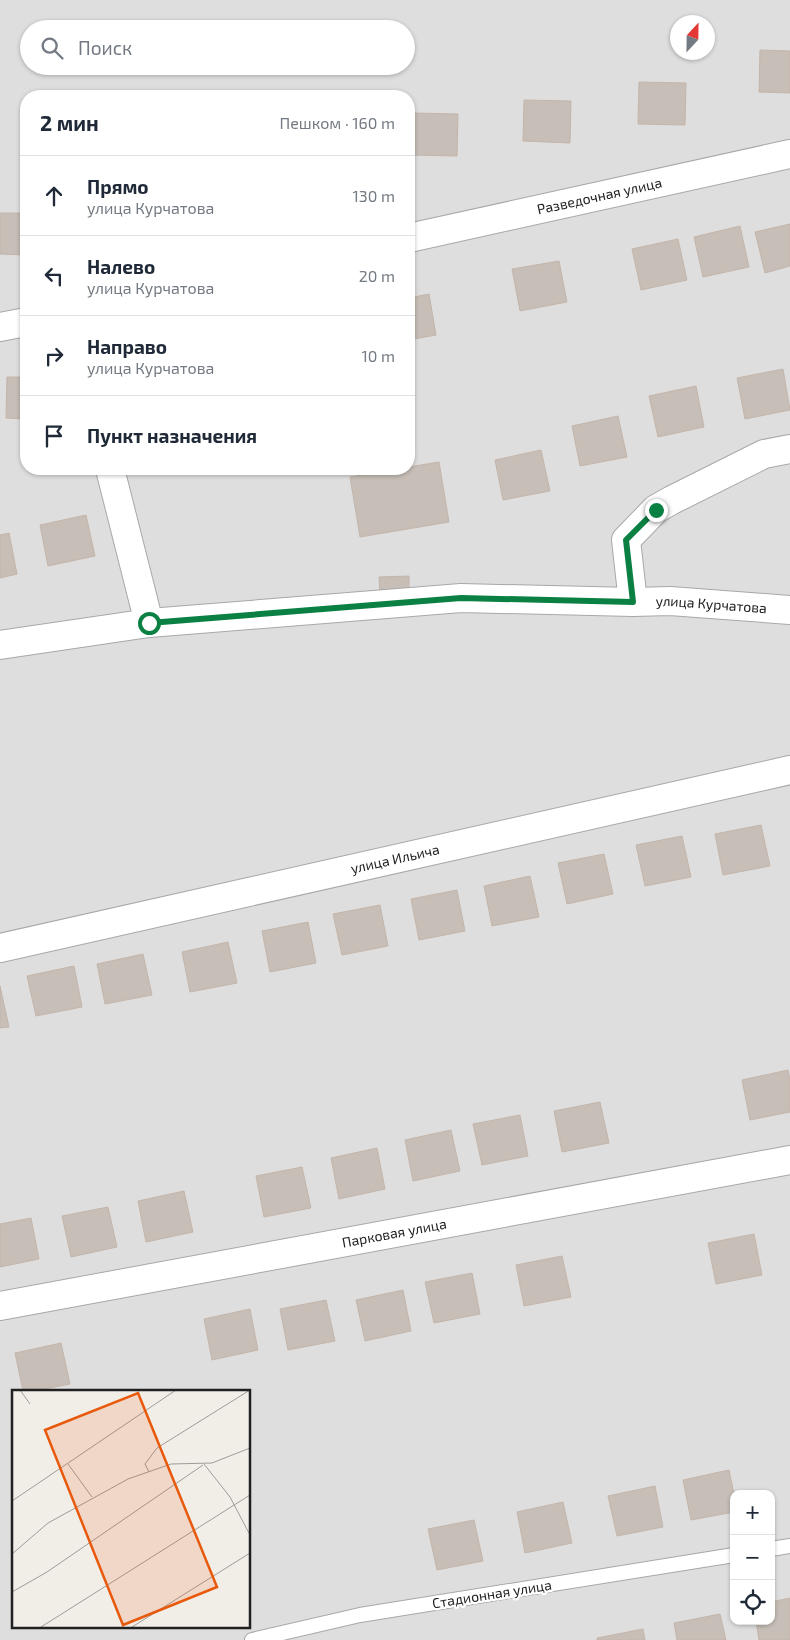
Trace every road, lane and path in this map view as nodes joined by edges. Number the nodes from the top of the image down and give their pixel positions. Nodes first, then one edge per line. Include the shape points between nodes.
1 (790, 154) edge
2 (415, 237) edge
3 (20, 323) edge
4 (0, 327) edge
5 (790, 449) edge
6 (112, 475) edge
7 (633, 602) junction
8 (790, 610) edge
9 (149, 623) junction
10 (0, 645) edge
11 (790, 770) edge
12 (0, 948) edge
13 (790, 1160) edge
14 (0, 1306) edge
15 (790, 1546) edge
16 (775, 1548) edge
17 (730, 1556) edge
18 (252, 1640) edge

1 - 2 street, Разведочная улица
3 - 4 street
5 - 7 street via 764,454 656,510 626,540
6 - 9 street
7 - 8 street, улица Курчатова via 670,601
7 - 9 street, улица Курчатова via 461,598
9 - 10 street, улица Курчатова
11 - 12 street, улица Ильича
13 - 14 street, Парковая улица
15 - 16 lane
17 - 18 lane, Стадионная улица via 360,1616

